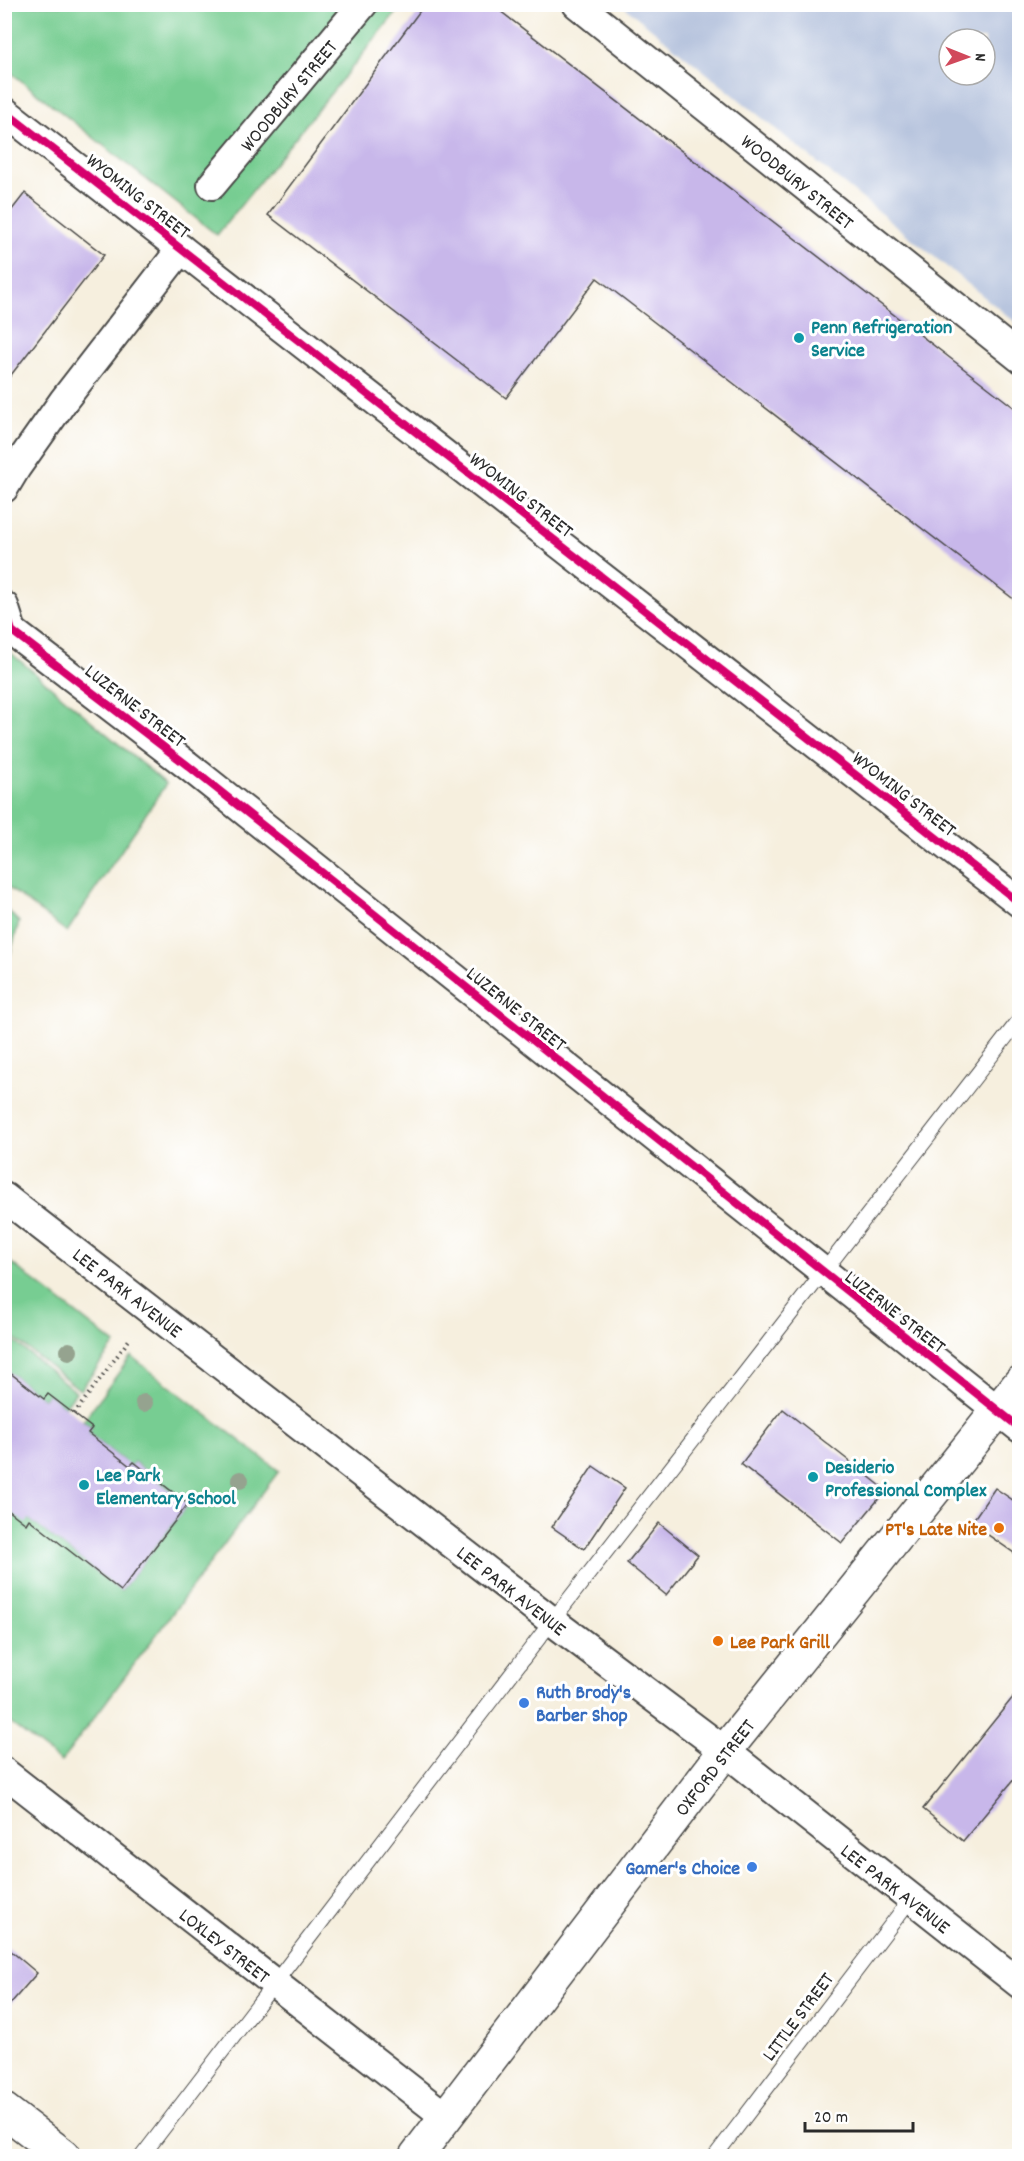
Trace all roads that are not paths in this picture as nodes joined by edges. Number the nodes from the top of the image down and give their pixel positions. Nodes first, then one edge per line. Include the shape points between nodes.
1 (363, 4) edge
2 (577, 4) edge
3 (4, 111) edge
4 (212, 185) dead end
5 (181, 249) junction
6 (1020, 358) edge
7 (4, 488) edge
8 (4, 606) edge
9 (1020, 903) edge
10 (1020, 1019) edge
11 (4, 1197) edge
12 (822, 1273) junction
13 (1020, 1383) edge
14 (1008, 1419) edge
15 (552, 1621) junction
16 (725, 1751) junction
17 (4, 1772) edge
18 (910, 1900) junction
19 (274, 1983) junction
20 (1020, 1984) edge
21 (4, 2110) edge
22 (446, 2117) junction
23 (64, 2157) edge
24 (142, 2157) edge
25 (416, 2157) edge
26 (715, 2157) edge

1 - 4 street, WOODBURY STREET
2 - 6 street, WOODBURY STREET
3 - 5 street, WYOMING STREET
5 - 7 street via 64,400
5 - 9 street, WYOMING STREET
8 - 12 street, LUZERNE STREET via 12,631 187,765
10 - 12 lane
11 - 15 street, LEE PARK AVENUE
12 - 14 street, LUZERNE STREET
12 - 15 lane
13 - 14 street, OXFORD STREET
14 - 16 street, OXFORD STREET
15 - 16 street, LEE PARK AVENUE
15 - 19 lane
16 - 18 street, LEE PARK AVENUE
16 - 22 street, OXFORD STREET
17 - 19 street, LOXLEY STREET
18 - 20 street, LEE PARK AVENUE
18 - 26 lane, LITTLE STREET
19 - 22 street, LOXLEY STREET
19 - 24 lane
21 - 23 street
22 - 25 street, OXFORD STREET

